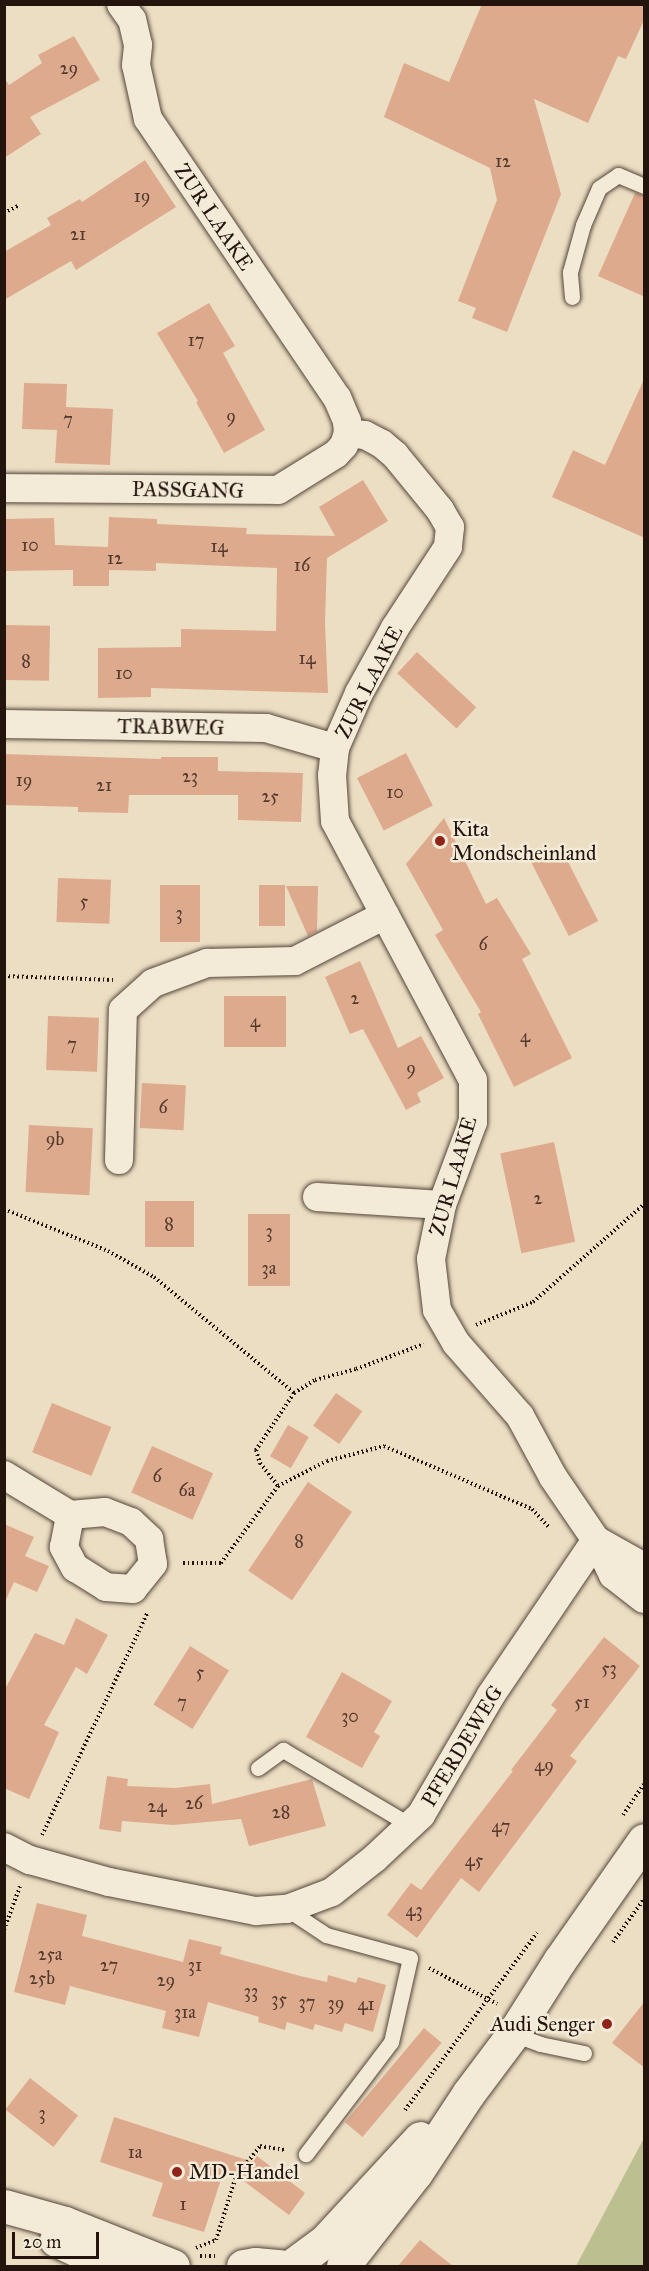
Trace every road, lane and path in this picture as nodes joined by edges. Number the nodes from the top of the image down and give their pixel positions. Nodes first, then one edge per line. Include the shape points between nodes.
1 (121, 4) edge
2 (645, 186) edge
3 (18, 206) dead end
4 (4, 213) edge
5 (572, 297) dead end
6 (348, 433) junction
7 (4, 488) edge
8 (4, 724) edge
9 (335, 748) junction
10 (385, 915) junction
11 (4, 976) edge
12 (153, 983) junction
13 (119, 1160) dead end
14 (317, 1197) dead end
15 (645, 1204) edge
16 (442, 1205) junction
17 (4, 1209) edge
18 (451, 1335) junction
19 (294, 1393) junction
20 (4, 1475) edge
21 (278, 1486) junction
22 (70, 1515) junction
23 (589, 1551) junction
24 (153, 1564) junction
25 (645, 1567) edge
26 (645, 1599) edge
27 (148, 1612) dead end
28 (258, 1768) dead end
29 (645, 1784) edge
30 (410, 1825) junction
31 (631, 1831) edge
32 (4, 1846) edge
33 (30, 1860) junction
34 (287, 1909) junction
35 (544, 1925) dead end
36 (4, 1930) edge
37 (410, 1958) junction
38 (488, 1999) junction
39 (518, 2025) junction
40 (584, 2053) dead end
41 (418, 2094) dead end
42 (468, 2094) junction
43 (306, 2154) joint
44 (6, 2207) edge
45 (184, 2260) edge
46 (111, 2266) edge
47 (243, 2266) edge
48 (280, 2266) edge
49 (291, 2266) edge
50 (344, 2266) edge

1 - 6 street, ZUR LAAKE via 132,20 138,45 136,65 148,119 337,398
2 - 5 lane via 618,175 599,188 570,272
3 - 4 path
6 - 7 street, PASSGANG via 336,454 278,490
6 - 9 street, ZUR LAAKE via 365,435 395,454 450,527 448,547 395,628 359,693
8 - 9 street, TRABWEG via 266,728
9 - 10 street, ZUR LAAKE via 335,821
10 - 12 street via 295,961 207,963
10 - 16 street, ZUR LAAKE via 473,1080 473,1122
11 - 12 path
12 - 13 street via 123,1010
14 - 16 street
15 - 18 path via 533,1302
16 - 18 street, ZUR LAAKE via 431,1259 437,1310
17 - 19 path via 108,1251 154,1277
18 - 19 path via 315,1380
18 - 23 street, ZUR LAAKE via 520,1416
19 - 21 path via 256,1450 260,1463
20 - 22 street
21 - 23 path via 327,1461 384,1446 532,1509
21 - 24 path via 222,1563
22 - 24 street via 105,1512 131,1521 149,1539
22 - 24 street via 64,1547 75,1568 106,1587 133,1589
23 - 25 street
23 - 26 street
23 - 30 street, PFERDEWEG via 491,1695 421,1815
27 - 33 path
28 - 30 lane via 283,1750
29 - 31 path
30 - 34 street, PFERDEWEG via 332,1892
31 - 39 main road
32 - 33 street, PFERDEWEG
33 - 34 street, PFERDEWEG via 109,1882 256,1911
33 - 36 path
34 - 37 lane via 326,1935
35 - 38 path
37 - 38 path
37 - 43 lane via 391,2042
38 - 39 path
38 - 41 path
39 - 40 lane via 540,2044
39 - 42 main road
42 - 49 main road via 426,2131 325,2241
42 - 50 main road via 416,2173
43 - 45 path via 260,2146 236,2176 216,2241 196,2248
44 - 45 main road
44 - 46 main road via 42,2233
47 - 48 main road

